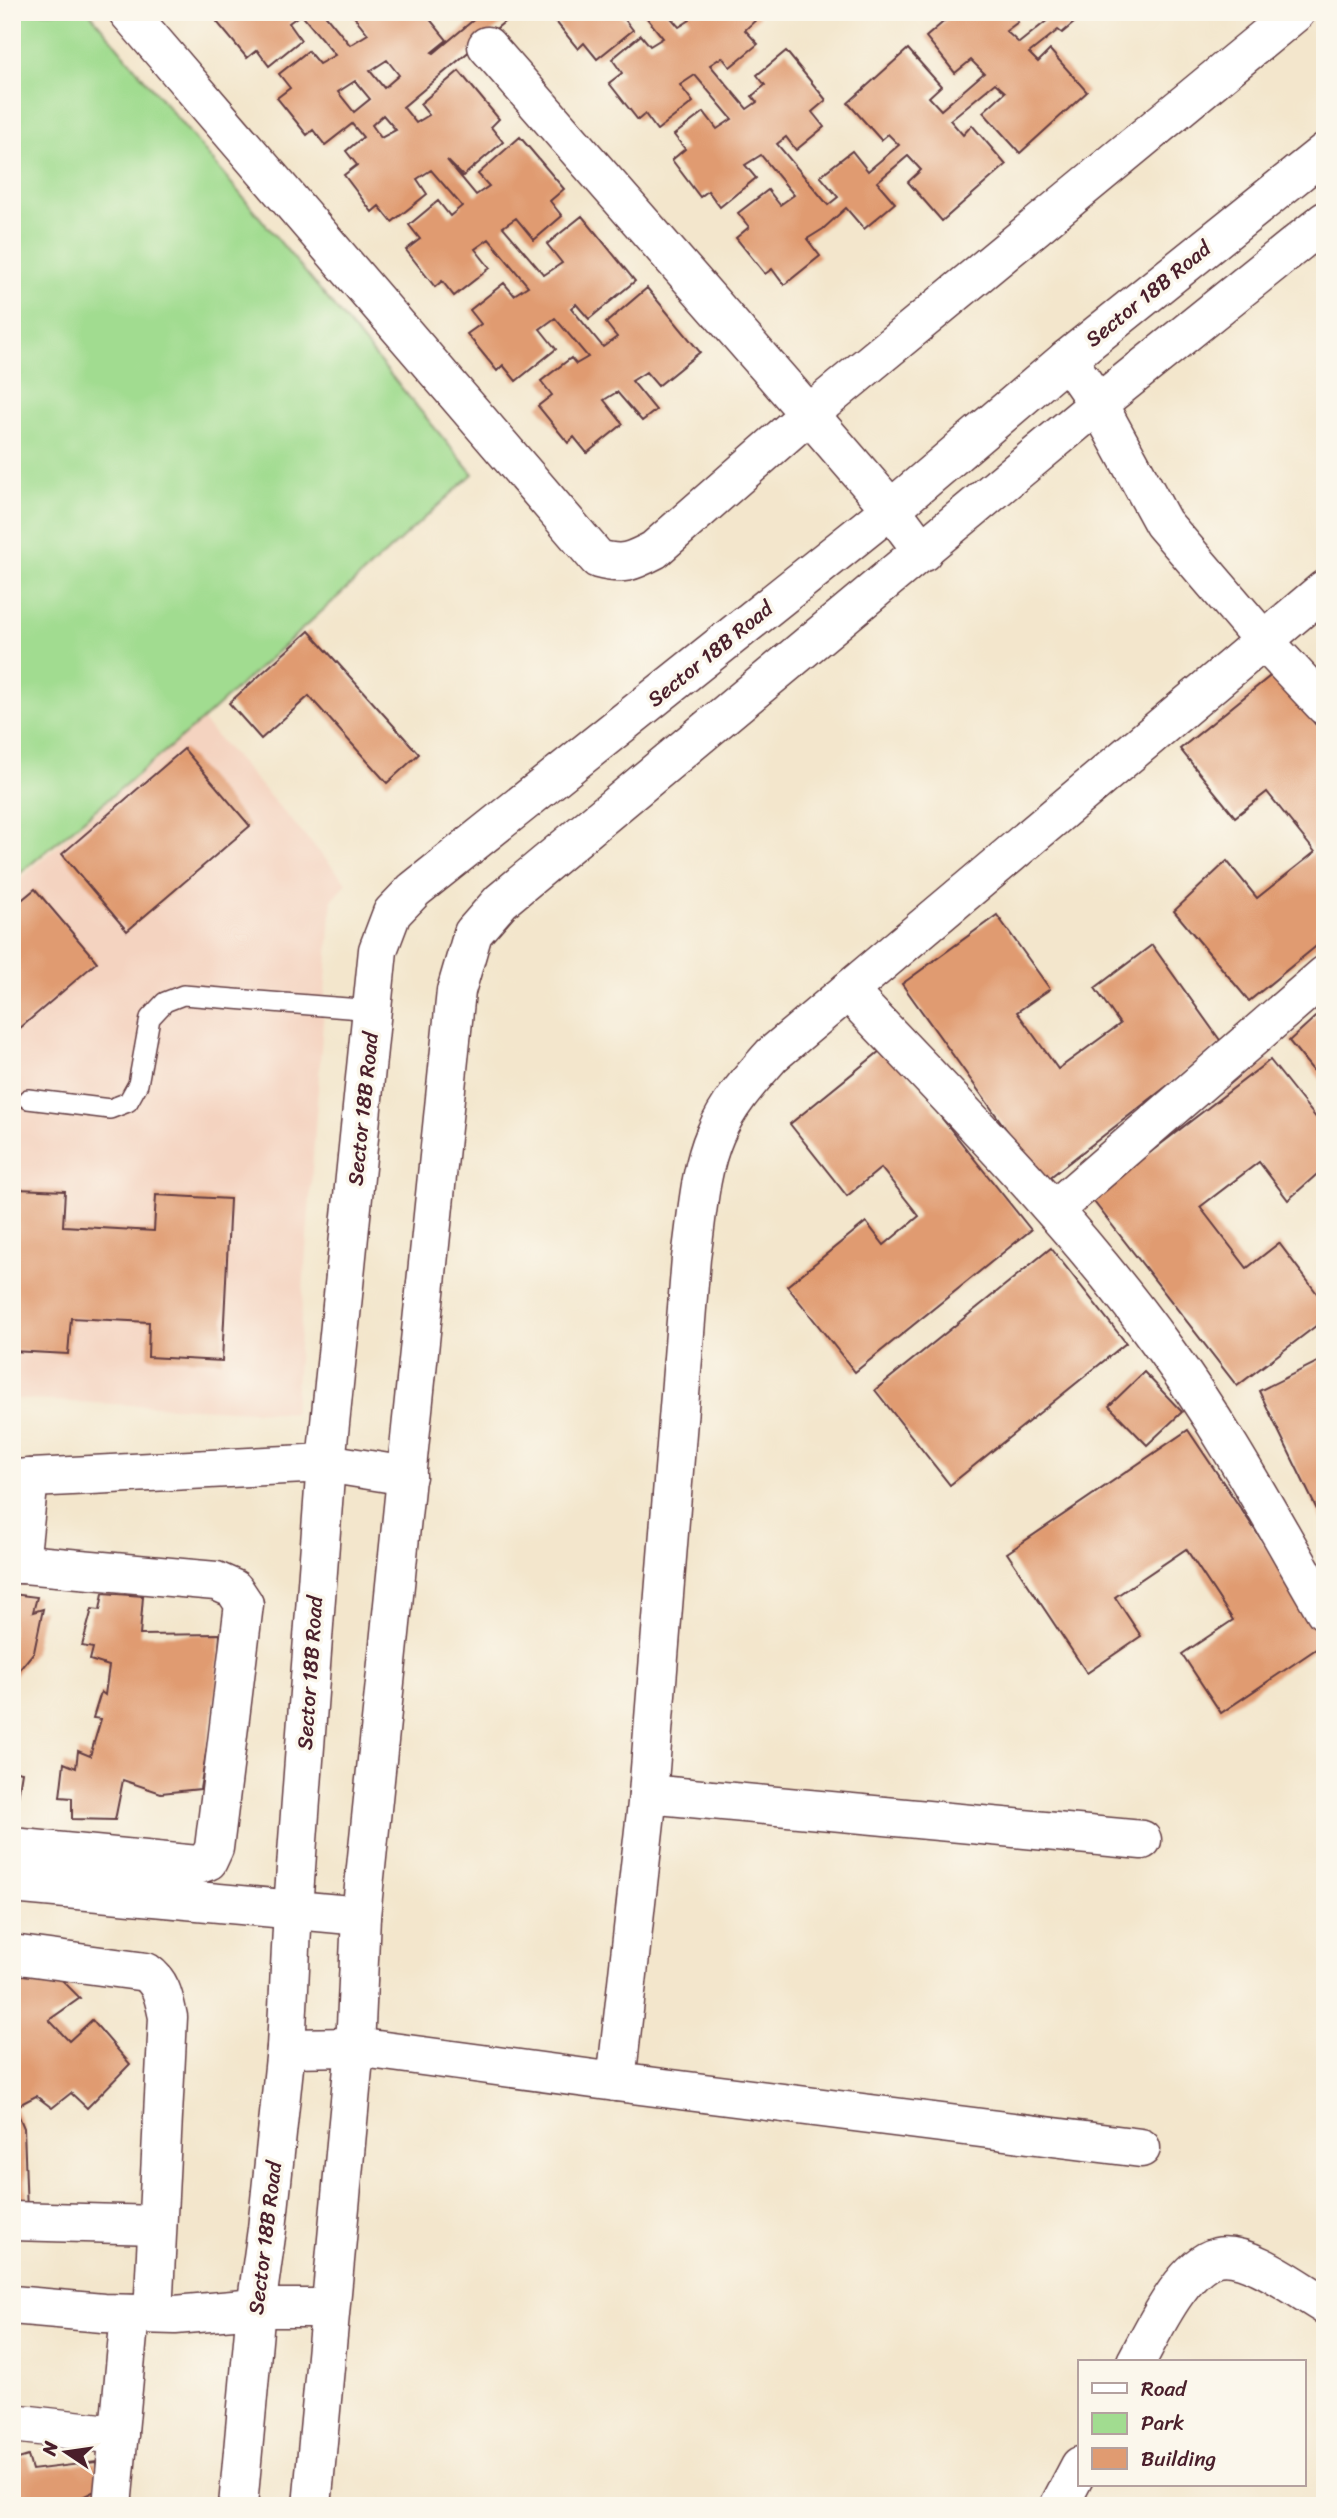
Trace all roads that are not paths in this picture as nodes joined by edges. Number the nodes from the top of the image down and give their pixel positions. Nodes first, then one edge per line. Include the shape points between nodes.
1 (1296, 12) edge
2 (143, 17) edge
3 (487, 46) dead end
4 (1325, 152) edge
5 (1325, 221) edge
6 (1067, 359) junction
7 (1098, 404) junction
8 (810, 414) junction
9 (891, 509) junction
10 (923, 552) junction
11 (1325, 589) edge
12 (1265, 641) junction
13 (1325, 706) edge
14 (1325, 975) edge
15 (848, 991) junction
16 (373, 1010) junction
17 (28, 1099) dead end
18 (1054, 1210) junction
19 (326, 1463) junction
20 (407, 1476) junction
21 (21, 1478) edge
22 (16, 1564) edge
23 (1325, 1611) edge
24 (648, 1794) junction
25 (1142, 1840) dead end
26 (12, 1847) edge
27 (12, 1884) edge
28 (293, 1908) junction
29 (361, 1916) junction
30 (12, 1954) edge
31 (355, 2047) junction
32 (286, 2048) junction
33 (615, 2082) junction
34 (1141, 2148) dead end
35 (12, 2221) edge
36 (157, 2225) junction
37 (12, 2305) edge
38 (1325, 2305) edge
39 (256, 2308) junction
40 (330, 2308) junction
41 (141, 2314) junction
42 (1137, 2360) edge
43 (12, 2423) edge
44 (119, 2435) junction
45 (1078, 2470) edge
46 (112, 2506) edge
47 (238, 2506) edge
48 (312, 2506) edge
49 (1059, 2506) edge

1 - 8 street
2 - 8 street via 598,559 630,563 654,551
3 - 8 street
4 - 6 street, Sector 18B Road
5 - 7 street
6 - 7 street
6 - 9 street, Sector 18B Road
7 - 10 street
7 - 12 street via 1163,523
8 - 9 street
9 - 10 street
9 - 16 street, Sector 18B Road via 414,890 392,913 379,950
10 - 20 street via 501,901 473,933 456,991
11 - 12 street
12 - 13 street
12 - 15 street
14 - 18 street
15 - 18 street
15 - 24 street via 772,1055 737,1096 715,1136 704,1177 691,1258
16 - 17 lane via 183,995 165,1002 150,1018 138,1084 128,1102 110,1109
16 - 19 street, Sector 18B Road
18 - 23 street via 1164,1347 1218,1425
19 - 20 street
19 - 21 street
19 - 28 street, Sector 18B Road
20 - 29 street
21 - 22 street
22 - 26 street via 216,1581 234,1589 244,1604 214,1848 208,1861 197,1865
24 - 25 street
24 - 33 street
27 - 28 street
28 - 29 street
28 - 32 street, Sector 18B Road
29 - 31 street
30 - 36 street via 146,1972 156,1979 168,2017
31 - 32 street
31 - 33 street
31 - 40 street
32 - 39 street, Sector 18B Road
33 - 34 street
35 - 36 street
36 - 41 street
37 - 41 street
38 - 42 street via 1265,2269 1218,2257 1198,2267 1169,2300
39 - 40 street
39 - 41 street
39 - 47 street, Sector 18B Road
40 - 48 street
41 - 44 street
43 - 44 street
44 - 46 street
45 - 49 street

